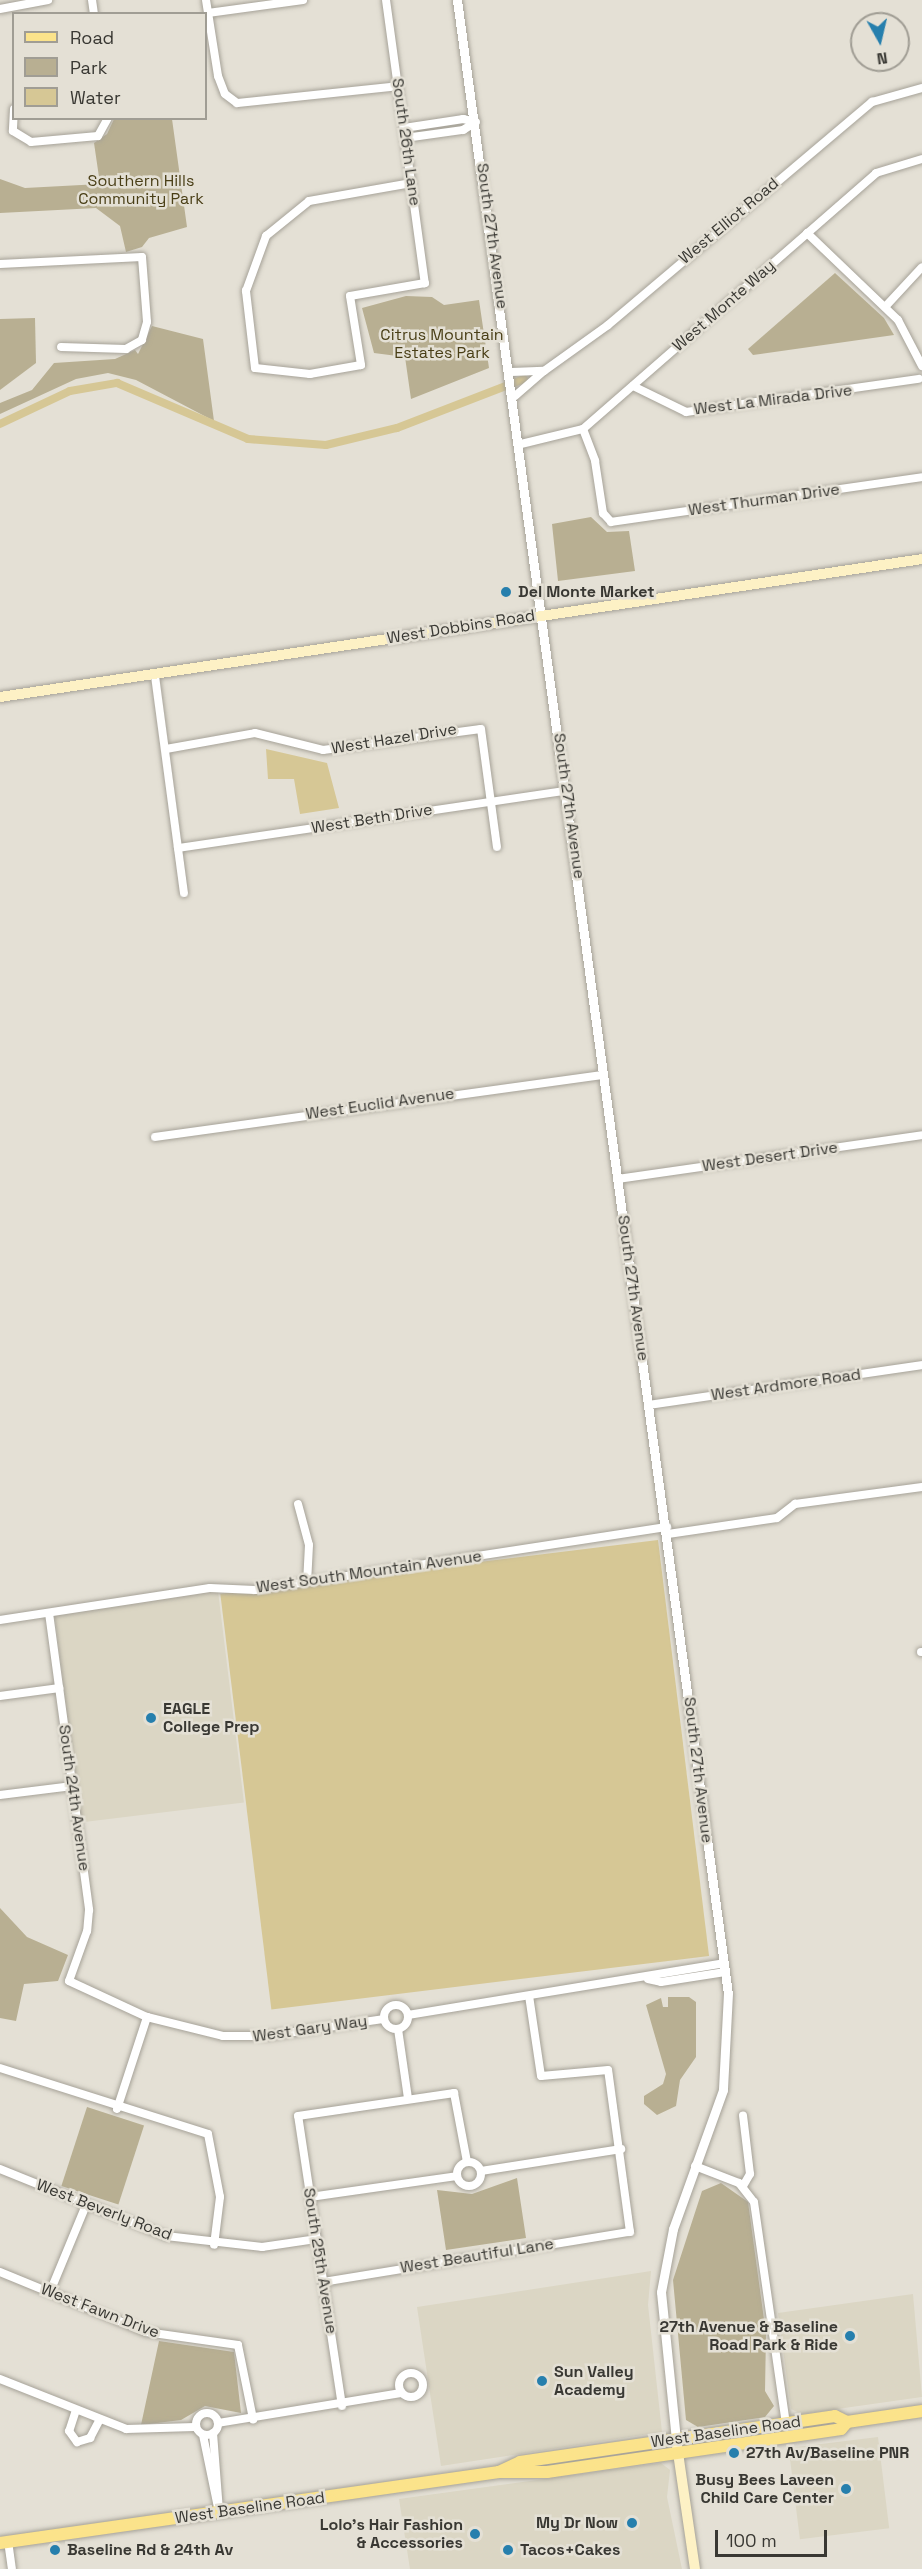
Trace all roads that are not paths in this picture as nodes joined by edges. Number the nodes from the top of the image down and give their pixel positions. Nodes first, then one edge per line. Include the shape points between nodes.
1 (48, 0) edge
2 (206, 0) edge
3 (303, 0) edge
4 (386, 0) edge
5 (457, 0) edge
6 (0, 9) edge
7 (208, 13) junction
8 (398, 86) junction
9 (922, 88) edge
10 (12, 120) edge
11 (107, 120) edge
12 (476, 122) junction
13 (404, 128) junction
14 (405, 138) junction
15 (922, 159) edge
16 (411, 183) junction
17 (807, 233) junction
18 (0, 264) edge
19 (922, 267) edge
20 (885, 307) junction
21 (61, 347) dead end
22 (922, 366) edge
23 (544, 371) junction
24 (511, 375) junction
25 (920, 380) edge
26 (633, 386) junction
27 (514, 393) junction
28 (583, 429) junction
29 (521, 444) junction
30 (922, 477) edge
31 (922, 559) edge
32 (543, 614) junction
33 (155, 676) junction
34 (0, 697) edge
35 (166, 749) junction
36 (566, 791) junction
37 (492, 801) junction
38 (497, 847) dead end
39 (178, 848) junction
40 (183, 893) dead end
41 (604, 1075) junction
42 (922, 1135) edge
43 (155, 1137) dead end
44 (618, 1179) junction
45 (922, 1365) edge
46 (649, 1405) junction
47 (922, 1487) edge
48 (298, 1504) dead end
49 (667, 1531) junction
50 (307, 1582) junction
51 (49, 1613) junction
52 (0, 1620) edge
53 (59, 1688) junction
54 (0, 1696) edge
55 (72, 1786) junction
56 (0, 1795) edge
57 (724, 1967) junction
58 (69, 1981) joint
59 (529, 1996) junction
60 (408, 2015) junction
61 (147, 2017) junction
62 (383, 2019) junction
63 (398, 2030) junction
64 (0, 2068) edge
65 (408, 2098) junction
66 (117, 2109) junction
67 (743, 2115) dead end
68 (621, 2150) junction
69 (467, 2162) junction
70 (695, 2166) junction
71 (0, 2169) edge
72 (481, 2171) junction
73 (457, 2176) junction
74 (743, 2186) junction
75 (310, 2197) junction
76 (86, 2205) junction
77 (317, 2239) junction
78 (214, 2245) junction
79 (0, 2272) edge
80 (323, 2282) junction
81 (50, 2292) junction
82 (0, 2379) edge
83 (402, 2394) dead end
84 (342, 2406) junction
85 (76, 2409) junction
86 (922, 2411) edge
87 (100, 2419) junction
88 (253, 2419) junction
89 (847, 2422) junction
90 (218, 2423) junction
91 (786, 2423) junction
92 (195, 2427) junction
93 (213, 2433) junction
94 (203, 2435) junction
95 (676, 2439) junction
96 (678, 2453) junction
97 (499, 2472) junction
98 (219, 2512) junction
99 (4, 2542) edge
100 (12, 2569) edge
101 (695, 2569) edge

1 - 6 street
2 - 7 street
3 - 7 street
4 - 8 street, South 26th Lane
5 - 12 street, South 27th Avenue
7 - 8 street via 218,76 230,100 256,105
8 - 13 street, South 26th Lane
9 - 23 street, West Elliot Road via 872,102 608,325
10 - 11 street via 16,135 31,142 93,137 104,130
12 - 13 street via 463,119
12 - 14 street via 463,130
12 - 24 street, South 27th Avenue
13 - 14 street, South 26th Lane
14 - 16 street, South 26th Lane
15 - 17 street, West Monte Way via 876,173
16 - 16 street, South 26th Lane via 425,283 350,296 361,365 310,374 255,368 246,291 266,236 309,201
17 - 20 street
17 - 26 street, West Monte Way
18 - 21 street via 142,257 147,322 142,340 126,349
19 - 20 street
20 - 22 street via 907,335
22 - 25 street
23 - 24 street
23 - 27 street, West Elliot Road
24 - 27 street, South 27th Avenue
25 - 26 street, West La Mirada Drive via 686,412
26 - 28 street, West Monte Way
27 - 29 street, South 27th Avenue
28 - 29 street, West Monte Way
28 - 30 street, West Thurman Drive via 595,461 606,521
29 - 32 street, South 27th Avenue
31 - 32 main road, West Dobbins Road
32 - 33 main road, West Dobbins Road
32 - 36 street, South 27th Avenue
33 - 34 main road, West Dobbins Road
33 - 35 street
35 - 37 street, West Hazel Drive via 255,733 323,750 481,729
35 - 39 street
36 - 37 street, West Beth Drive
36 - 41 street, South 27th Avenue
37 - 38 street
37 - 39 street, West Beth Drive
39 - 40 street
41 - 43 street, West Euclid Avenue
41 - 44 street, South 27th Avenue
42 - 44 street, West Desert Drive
44 - 46 street, South 27th Avenue
45 - 46 street, West Ardmore Road
46 - 49 street, South 27th Avenue
47 - 49 street, West South Mountain Avenue via 795,1504 777,1518
48 - 50 street via 309,1545
49 - 50 street, West South Mountain Avenue
49 - 57 street, South 27th Avenue
50 - 51 street, West South Mountain Avenue via 255,1590 210,1588
51 - 52 street, West South Mountain Avenue
51 - 53 street, South 24th Avenue
53 - 54 street
53 - 55 street, South 24th Avenue
55 - 56 street
55 - 58 street, South 24th Avenue via 89,1921
57 - 59 street
57 - 70 street, South 27th Avenue via 725,2077
58 - 61 street, West Gary Way
59 - 60 street
59 - 68 street via 541,2076 608,2070
60 - 62 street, West Gary Way via 392,2006
60 - 63 street
61 - 62 street, West Gary Way via 248,2038
61 - 66 street
62 - 63 street
63 - 65 street
64 - 66 street
65 - 69 street via 454,2093
65 - 75 street, South 25th Avenue via 298,2116
66 - 78 street via 208,2134 220,2197
67 - 74 street via 750,2174
68 - 72 street
68 - 80 street, West Beautiful Lane via 630,2232
69 - 72 street
69 - 73 street
70 - 74 street
70 - 95 street, South 27th Avenue via 669,2242 661,2292
71 - 76 street, West Beverly Road
72 - 73 street via 473,2186 462,2185
73 - 75 street
74 - 91 street via 756,2210
75 - 77 street, South 25th Avenue
76 - 78 street, West Beverly Road via 166,2236
76 - 81 street
77 - 78 street, West Beverly Road via 262,2247
77 - 80 street, South 25th Avenue
79 - 81 street, West Fawn Drive
80 - 84 street, South 25th Avenue
81 - 88 street, West Fawn Drive via 146,2332 238,2345
82 - 85 street
83 - 84 street
84 - 88 street
85 - 87 street
85 - 87 street via 69,2431 77,2442 90,2438
86 - 89 main road, West Baseline Road
87 - 92 street via 146,2432
88 - 90 street
89 - 91 main road, West Baseline Road via 835,2416
89 - 96 main road, West Baseline Road via 840,2429
90 - 92 street via 205,2412
90 - 93 street
91 - 95 main road, West Baseline Road
92 - 94 street
93 - 94 street
93 - 98 street
94 - 98 street
95 - 96 main road, South 27th Avenue
95 - 97 main road, West Baseline Road via 519,2462
96 - 97 main road, West Baseline Road via 523,2475
96 - 101 main road, South 27th Avenue
97 - 98 main road, West Baseline Road
98 - 99 main road, West Baseline Road
99 - 100 street

